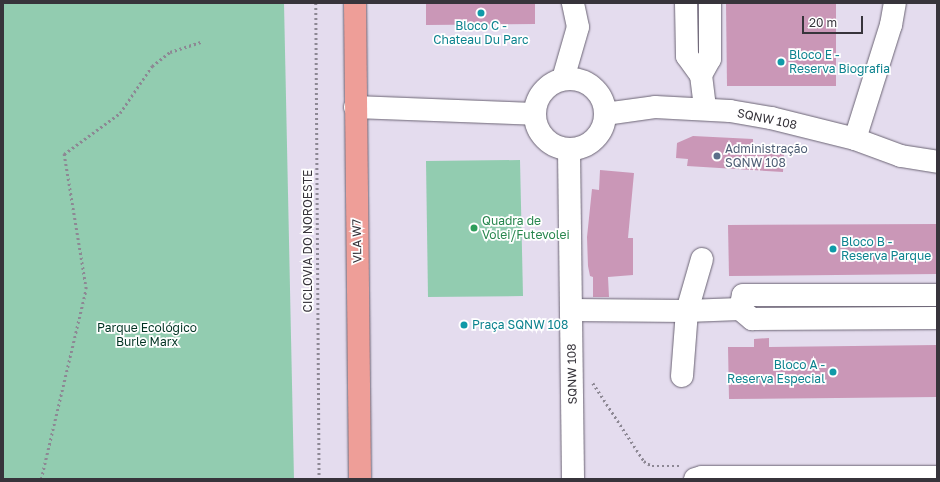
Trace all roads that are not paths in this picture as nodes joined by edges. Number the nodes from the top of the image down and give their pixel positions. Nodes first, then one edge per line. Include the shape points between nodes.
1 (355, 3) edge
2 (573, 3) edge
3 (686, 3) edge
4 (710, 3) edge
5 (895, 3) edge
6 (701, 75) junction
7 (563, 79) junction
8 (355, 107) junction
9 (705, 109) junction
10 (534, 114) junction
11 (605, 114) junction
12 (855, 139) junction
13 (569, 150) junction
14 (937, 162) edge
15 (702, 259) dead end
16 (937, 295) edge
17 (740, 309) junction
18 (571, 310) junction
19 (687, 311) junction
20 (937, 318) edge
21 (682, 376) dead end
22 (690, 472) edge
23 (937, 477) edge
24 (360, 479) edge
25 (573, 479) edge

1 - 8 main road, VLA W7
2 - 7 street via 578,27
3 - 6 street via 687,56
4 - 6 street via 710,59
5 - 12 street via 891,25
6 - 9 street
7 - 10 street via 548,86 538,98
7 - 11 street via 579,79 592,86 602,99
8 - 10 street
8 - 24 main road, VLA W7
9 - 11 street, SQNW 108 via 655,107
9 - 12 street, SQNW 108 via 771,118
10 - 13 street via 543,137 558,148
11 - 13 street via 602,128 593,140
12 - 14 street, SQNW 108 via 901,156
13 - 18 street, SQNW 108
15 - 19 street
16 - 17 street via 743,295
17 - 19 street
17 - 20 street via 752,319
18 - 19 street
18 - 25 street, SQNW 108
19 - 21 street
22 - 23 street via 702,477

